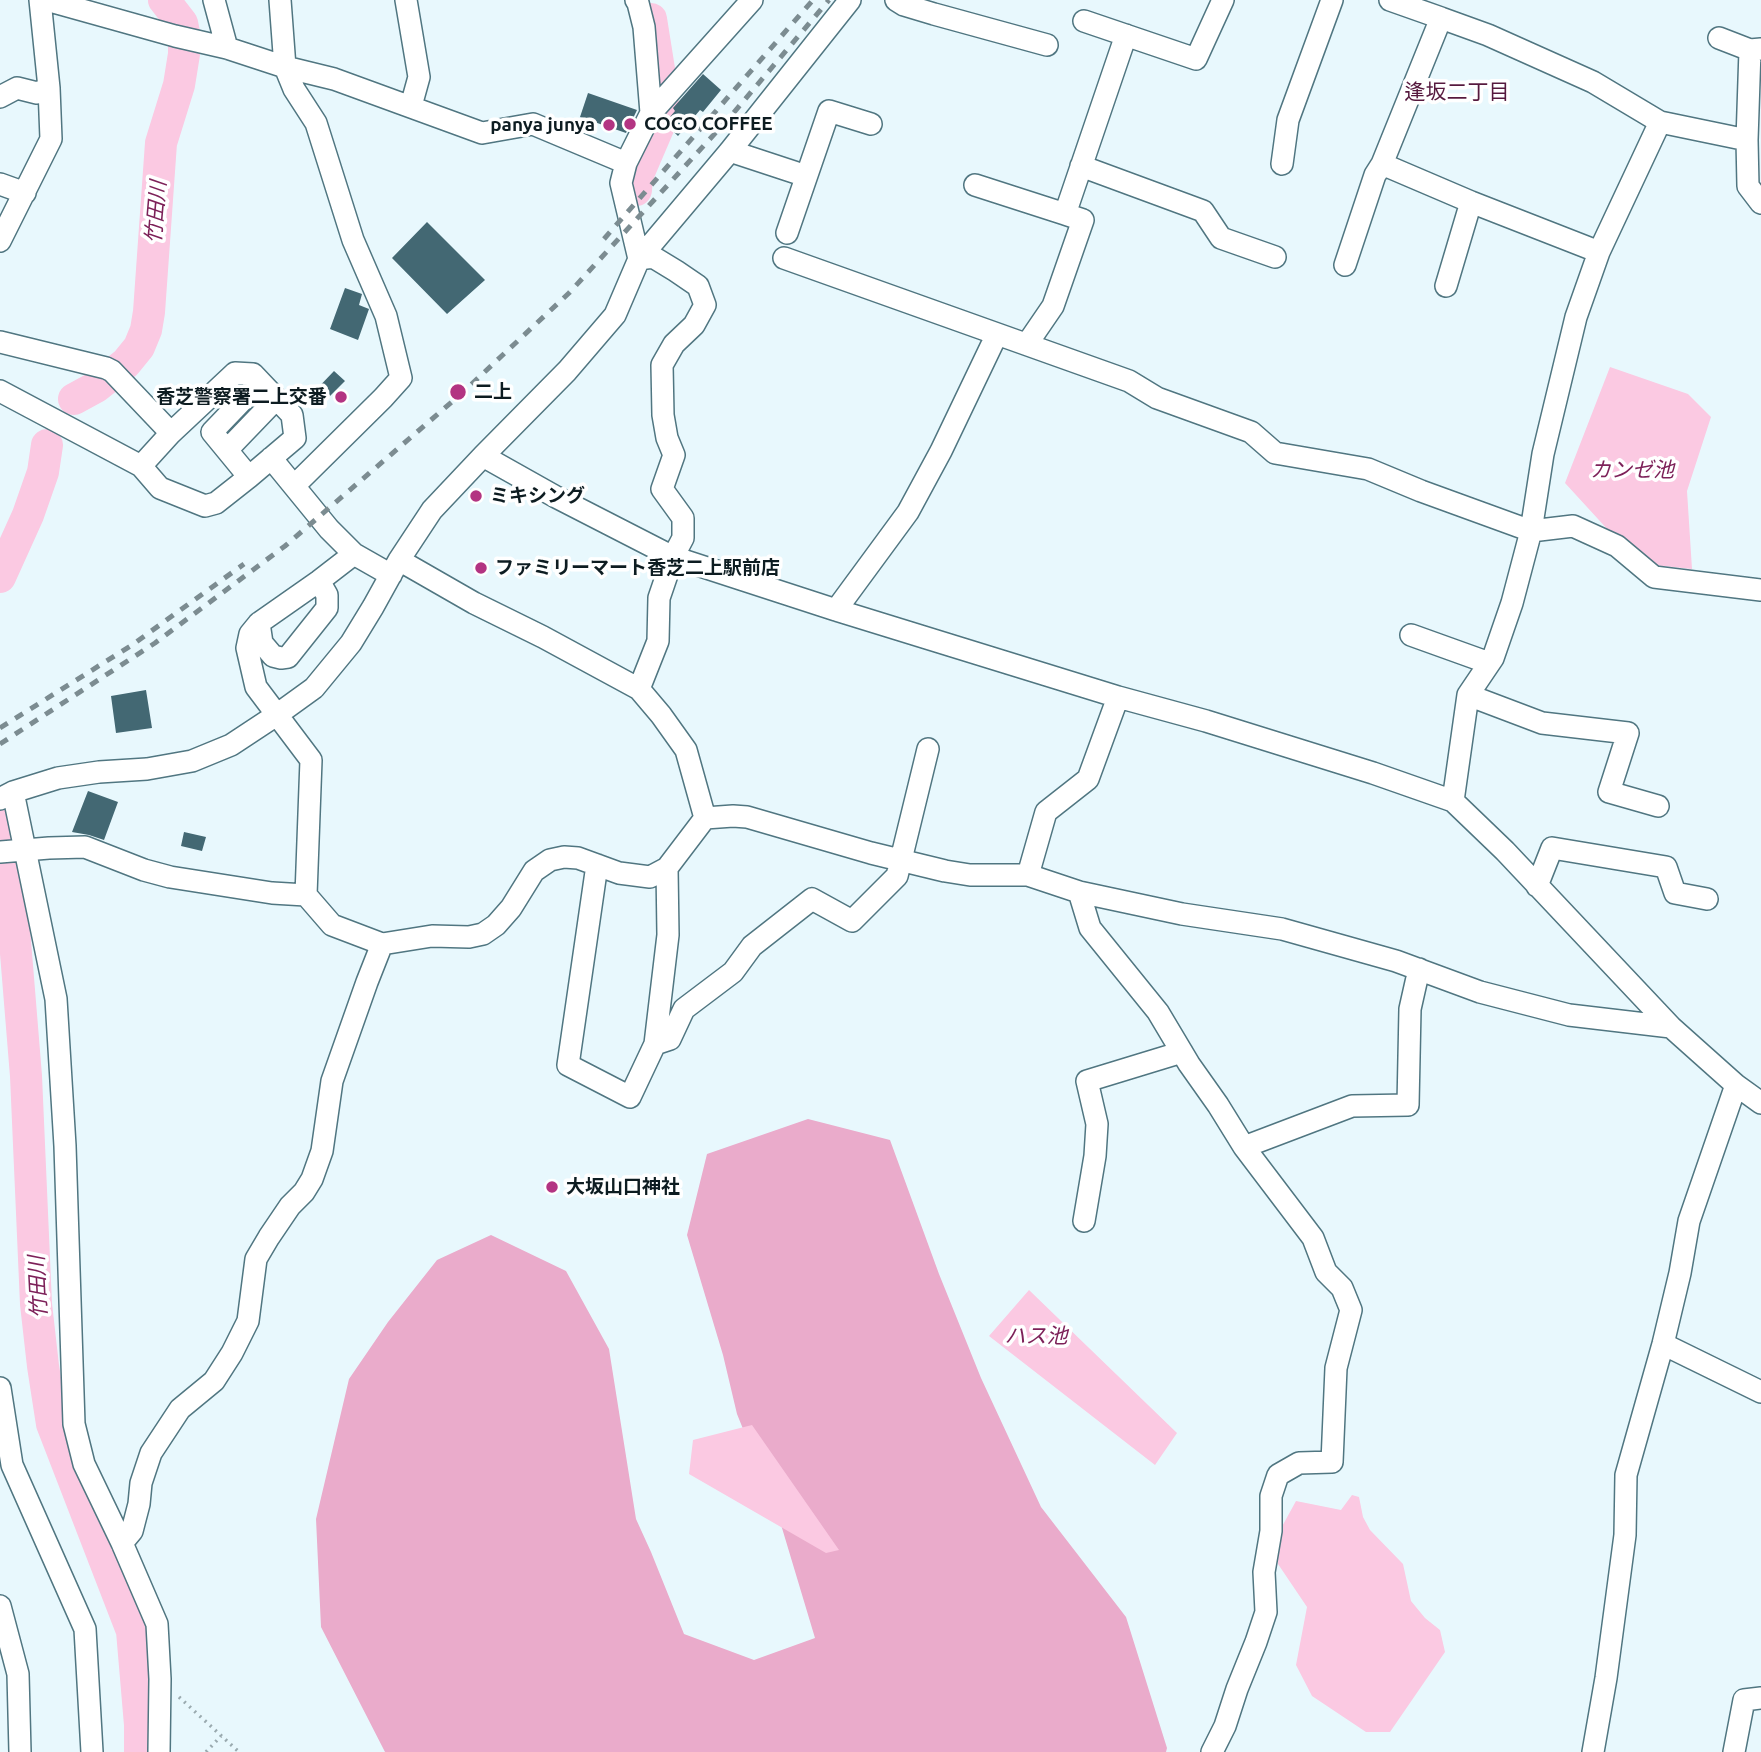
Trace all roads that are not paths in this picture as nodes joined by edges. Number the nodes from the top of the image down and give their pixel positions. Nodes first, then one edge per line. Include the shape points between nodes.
1 (40, 0) edge
2 (46, 0) edge
3 (214, 0) edge
4 (280, 0) edge
5 (407, 0) edge
6 (636, 0) edge
7 (752, 0) edge
8 (850, 0) edge
9 (896, 0) edge
10 (1223, 0) edge
11 (1332, 0) edge
12 (1391, 0) edge
13 (947, 8) edge
14 (1441, 18) junction
15 (1084, 21) dead end
16 (1126, 35) junction
17 (1719, 38) dead end
18 (1047, 45) dead end
19 (227, 48) junction
20 (1756, 50) edge
21 (285, 66) junction
22 (49, 88) junction
23 (0, 97) edge
24 (659, 103) junction
25 (411, 106) junction
26 (1660, 122) junction
27 (871, 124) dead end
28 (1747, 140) junction
29 (730, 151) junction
30 (626, 163) junction
31 (1282, 164) dead end
32 (1382, 164) junction
33 (1081, 166) junction
34 (806, 176) junction
35 (0, 184) edge
36 (975, 185) dead end
37 (25, 193) junction
38 (1471, 202) junction
39 (1761, 203) edge
40 (1065, 214) junction
41 (787, 233) dead end
42 (0, 241) edge
43 (1599, 252) junction
44 (1275, 257) dead end
45 (784, 258) dead end
46 (639, 260) junction
47 (1345, 265) dead end
48 (1446, 286) dead end
49 (997, 334) junction
50 (0, 342) edge
51 (1027, 344) junction
52 (260, 382) junction
53 (0, 391) edge
54 (276, 399) junction
55 (171, 433) junction
56 (227, 450) junction
57 (482, 456) junction
58 (271, 458) junction
59 (141, 466) junction
60 (249, 477) junction
61 (294, 486) junction
62 (1531, 531) junction
63 (354, 554) junction
64 (673, 557) junction
65 (395, 567) junction
66 (319, 581) junction
67 (1761, 590) edge
68 (836, 610) junction
69 (259, 623) junction
70 (1411, 635) dead end
71 (1489, 663) junction
72 (639, 689) junction
73 (1468, 695) junction
74 (1118, 698) junction
75 (278, 714) junction
76 (928, 749) dead end
77 (6, 796) edge
78 (1453, 801) junction
79 (1658, 806) dead end
80 (705, 818) junction
81 (24, 850) junction
82 (0, 852) edge
83 (901, 859) junction
84 (597, 865) junction
85 (667, 868) junction
86 (1028, 875) junction
87 (1537, 886) junction
88 (1079, 892) junction
89 (306, 895) junction
90 (1707, 899) dead end
91 (383, 944) junction
92 (1419, 970) junction
93 (1671, 1027) junction
94 (655, 1044) junction
95 (1182, 1052) junction
96 (1736, 1085) junction
97 (1761, 1103) edge
98 (1244, 1147) junction
99 (1084, 1221) dead end
100 (1663, 1344) junction
101 (0, 1388) edge
102 (1761, 1392) edge
103 (122, 1544) junction
104 (0, 1606) edge
105 (1761, 1699) edge
106 (14, 1750) edge
107 (92, 1752) edge
108 (159, 1752) edge
109 (1212, 1752) edge
110 (1593, 1752) edge
111 (1734, 1752) edge

1 - 22 street
2 - 19 street
3 - 19 street
4 - 21 street
5 - 25 street via 419,77
6 - 24 street
7 - 24 street
8 - 29 street
9 - 13 street via 904,5
10 - 16 street via 1196,59
11 - 31 street via 1288,120
12 - 14 street
13 - 18 street
14 - 26 street via 1593,82
14 - 32 street
15 - 16 street
16 - 33 street
17 - 20 street
19 - 21 street
20 - 28 street
21 - 25 street
21 - 61 street via 316,123 353,240 386,316 401,378
22 - 23 street via 37,93 17,88
22 - 37 street via 51,139
24 - 30 street
25 - 30 street via 482,133 533,124
26 - 28 street
26 - 43 street
27 - 34 street via 829,111
28 - 39 street via 1748,186
29 - 34 street
29 - 46 street
30 - 46 street via 621,183
32 - 38 street
32 - 47 street
33 - 40 street
33 - 44 street via 1203,211 1221,238
34 - 41 street
35 - 37 street
36 - 40 street
37 - 42 street
38 - 43 street
38 - 48 street
40 - 51 street via 1083,220 1053,306
43 - 62 street via 1556,394
45 - 49 street
46 - 57 street via 615,315 567,371
46 - 64 street via 653,257 698,286 705,304 663,365 663,415 674,454 662,489 683,518 683,538
49 - 51 street
49 - 68 street via 908,512
50 - 55 street via 106,368
51 - 62 street via 1251,432 1275,453 1368,469
52 - 54 street
52 - 55 street via 253,374 235,373
52 - 56 street via 212,432
53 - 59 street
54 - 56 street
54 - 58 street via 292,415 295,438
55 - 59 street
56 - 60 street
57 - 64 street
57 - 65 street via 432,510
58 - 60 street
58 - 61 street
59 - 60 street via 160,488 205,506 216,503
61 - 63 street
62 - 67 street via 1573,526 1617,547 1654,577
62 - 71 street via 1512,603
63 - 65 street
63 - 66 street
64 - 68 street
64 - 72 street via 659,598 658,641
65 - 72 street via 543,636
65 - 75 street via 351,643 314,688
66 - 69 street
66 - 69 street via 327,608 288,657 273,656 262,643
68 - 74 street
69 - 75 street via 247,648 256,687
70 - 71 street
71 - 73 street
72 - 80 street via 686,750
73 - 78 street
73 - 79 street via 1542,723 1628,733 1609,792
74 - 78 street via 1206,721
74 - 86 street via 1088,779 1046,811
75 - 77 street via 231,745 191,761 58,778
75 - 89 street via 311,760
76 - 83 street
77 - 81 street
78 - 87 street
80 - 83 street via 747,817
80 - 85 street
81 - 82 street
81 - 89 street via 85,847 170,877
81 - 103 street via 56,999 74,1423 84,1464
83 - 86 street via 970,875
83 - 94 street via 897,876 852,921 812,899 684,1009 670,1039
84 - 85 street via 650,877
84 - 91 street via 578,858 550,860 534,871 511,908 483,934
84 - 94 street via 568,1065 630,1097
85 - 94 street via 668,935
86 - 88 street
87 - 90 street via 1552,848 1666,867 1675,892
87 - 93 street
88 - 92 street via 1282,929
88 - 95 street via 1090,928 1158,1012
89 - 91 street via 332,925
91 - 103 street via 332,1082 322,1150 312,1179 256,1259 248,1321 232,1353 214,1381 180,1409 151,1453 132,1531
92 - 93 street via 1480,992 1569,1015
92 - 98 street via 1410,1009 1408,1105 1352,1106
93 - 96 street
95 - 98 street
95 - 99 street via 1087,1081 1097,1124
96 - 97 street
96 - 100 street via 1689,1221
98 - 109 street via 1313,1238 1326,1272 1342,1288 1351,1310 1336,1368 1332,1462 1299,1463 1278,1475 1271,1496 1264,1572 1266,1612
100 - 102 street
100 - 110 street via 1626,1475 1625,1535
101 - 107 street via 12,1465 85,1629
103 - 108 street via 156,1624
104 - 106 street via 18,1674
105 - 111 street via 1744,1700

